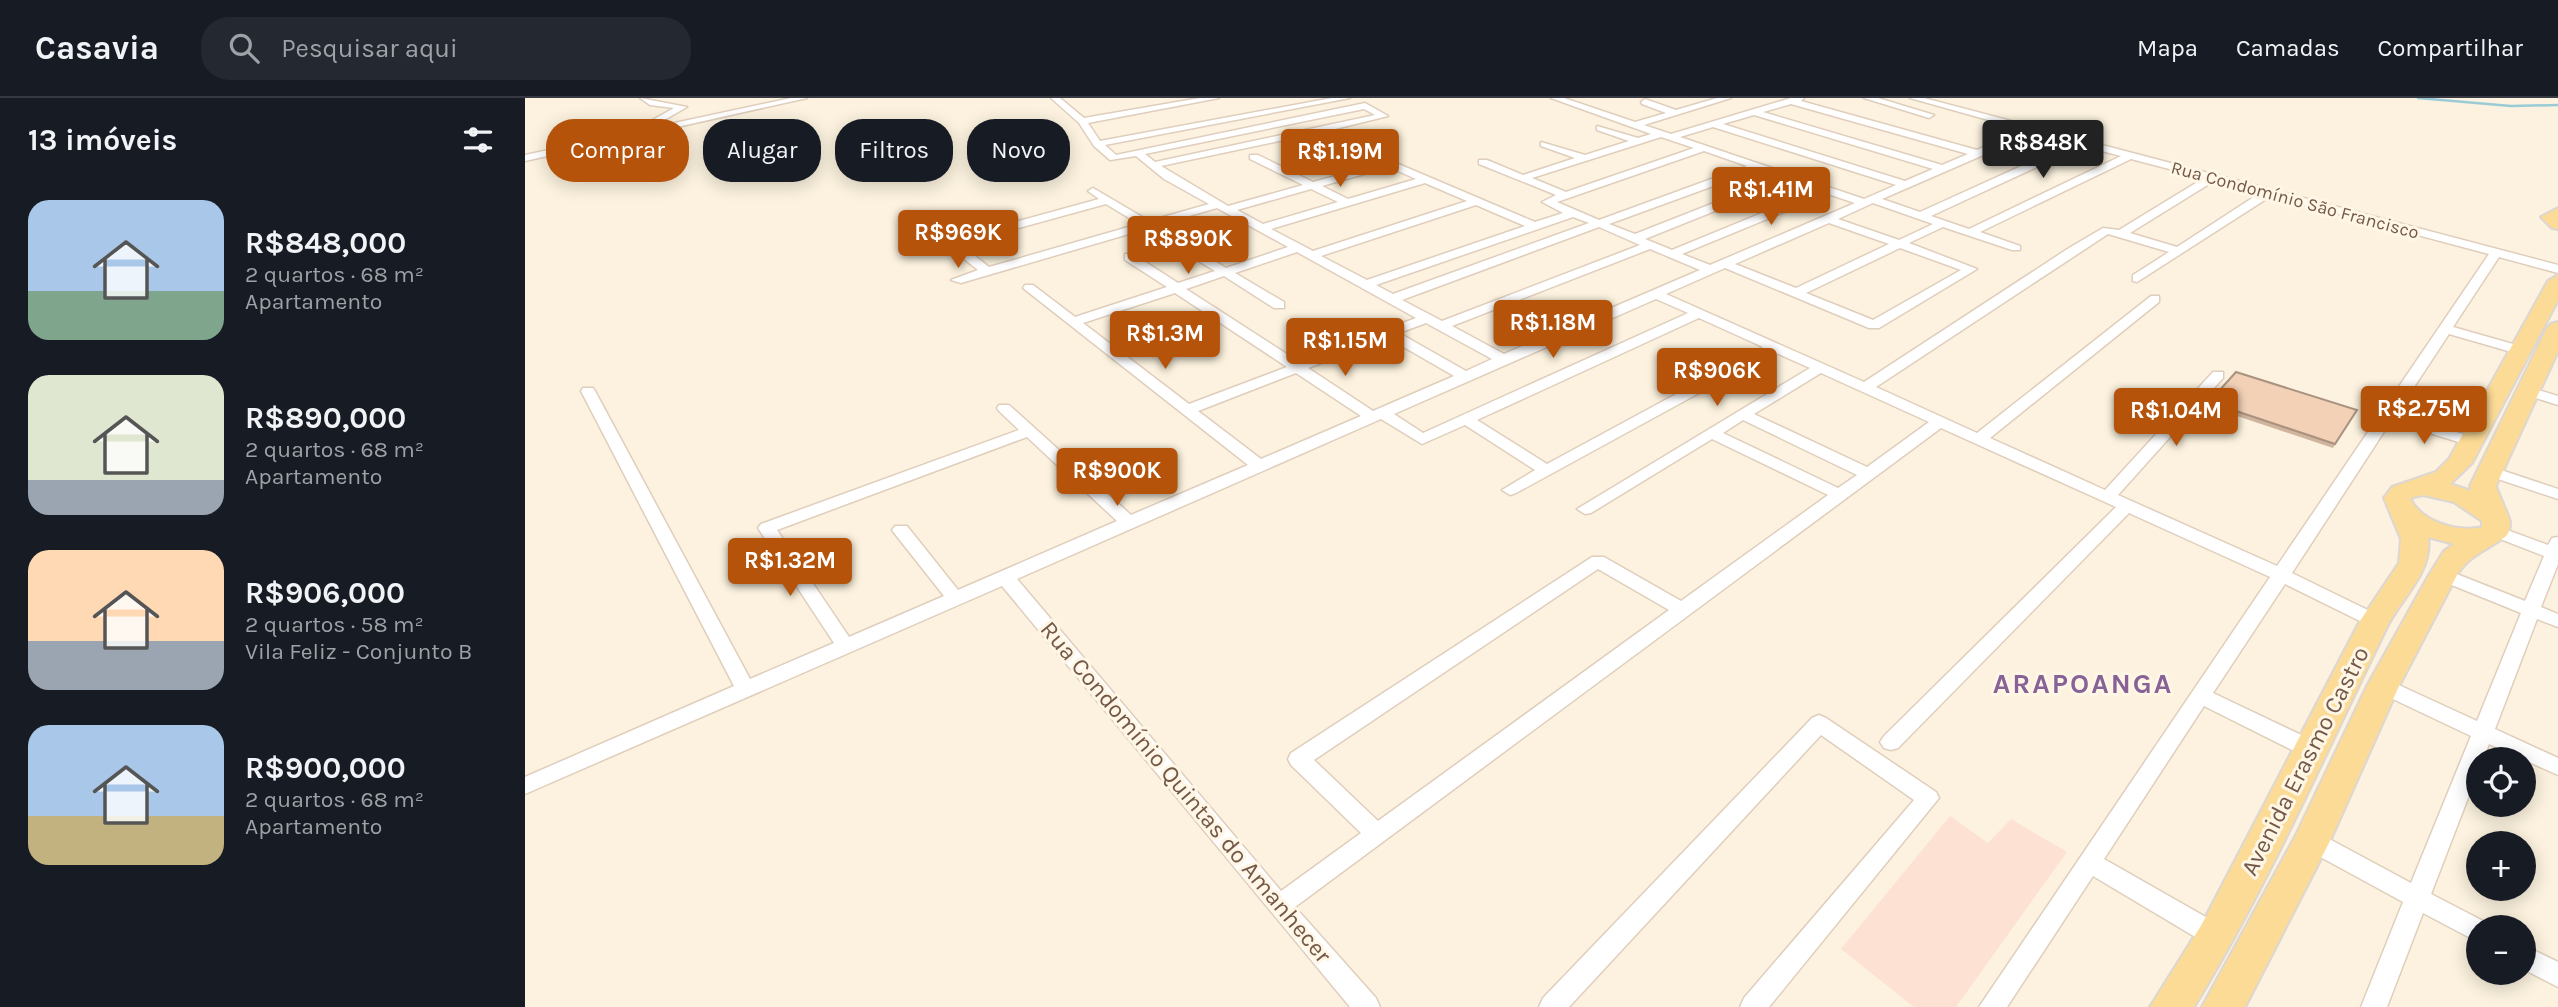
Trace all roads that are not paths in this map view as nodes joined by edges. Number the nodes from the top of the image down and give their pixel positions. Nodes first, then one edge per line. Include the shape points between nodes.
1 (643, 98) edge
2 (803, 98) edge
3 (1055, 98) edge
4 (1215, 98) edge
5 (1346, 98) edge
6 (1555, 98) edge
7 (1727, 98) edge
8 (1868, 98) edge
9 (1914, 98) edge
10 (1796, 99) edge
11 (1712, 100) edge
12 (1645, 102) dead end
13 (1754, 112) junction
14 (1675, 113) junction
15 (1935, 116) dead end
16 (662, 119) edge
17 (1082, 121) junction
18 (689, 122) edge
19 (1713, 124) junction
20 (1634, 125) junction
21 (1600, 128) dead end
22 (1313, 131) junction
23 (2032, 131) junction
24 (2002, 134) dead end
25 (1666, 135) junction
26 (2015, 138) junction
27 (1638, 141) junction
28 (2080, 143) junction
29 (1097, 144) junction
30 (1544, 144) dead end
31 (1704, 148) junction
32 (546, 153) edge
33 (1979, 153) junction
34 (1140, 155) junction
35 (2129, 156) junction
36 (1254, 157) dead end
37 (525, 158) edge
38 (1584, 158) junction
39 (1483, 162) dead end
40 (1391, 164) junction
41 (1153, 165) junction
42 (1757, 166) junction
43 (1943, 169) junction
44 (1790, 177) junction
45 (1523, 178) junction
46 (2211, 178) junction
47 (1427, 179) junction
48 (1907, 185) junction
49 (1313, 186) junction
50 (1828, 190) junction
51 (1093, 191) dead end
52 (2268, 193) junction
53 (1567, 196) junction
54 (1108, 200) junction
55 (1478, 201) junction
56 (1869, 201) junction
57 (1348, 203) junction
58 (1223, 207) junction
59 (1573, 213) junction
60 (2558, 213) edge
61 (1921, 216) junction
62 (1829, 219) junction
63 (1943, 223) junction
64 (1149, 224) junction
65 (1600, 224) junction
66 (2558, 224) edge
67 (1534, 226) junction
68 (930, 227) dead end
69 (1262, 228) junction
70 (1971, 232) junction
71 (2120, 234) junction
72 (1634, 239) junction
73 (952, 243) junction
74 (1900, 244) junction
75 (1649, 245) junction
76 (1298, 248) junction
77 (2016, 248) dead end
78 (2179, 251) junction
79 (2496, 253) junction
80 (1672, 254) junction
81 (1312, 255) junction
82 (1129, 257) dead end
83 (1718, 267) junction
84 (2558, 269) edge
85 (986, 271) junction
86 (1226, 271) junction
87 (2137, 278) dead end
88 (957, 280) dead end
89 (2558, 281) edge
90 (1366, 285) junction
91 (1029, 288) dead end
92 (1176, 288) junction
93 (1797, 293) junction
94 (1656, 294) junction
95 (1392, 299) junction
96 (2155, 299) dead end
97 (1279, 305) dead end
98 (1699, 313) junction
99 (1427, 318) junction
100 (1073, 322) junction
101 (1441, 326) junction
102 (2446, 329) junction
103 (2558, 329) edge
104 (1389, 333) junction
105 (1774, 347) junction
106 (2522, 351) junction
107 (1504, 360) junction
108 (1297, 368) junction
109 (1820, 368) junction
110 (2218, 375) dead end
111 (1466, 377) junction
112 (1865, 388) junction
113 (588, 391) dead end
114 (2528, 391) junction
115 (2558, 401) edge
116 (1004, 408) dead end
117 (1187, 410) junction
118 (1742, 414) junction
119 (1378, 415) junction
120 (2387, 415) junction
121 (1465, 419) junction
122 (1940, 422) junction
123 (1029, 430) junction
124 (1711, 433) junction
125 (1979, 439) junction
126 (2473, 442) junction
127 (1260, 466) junction
128 (1546, 470) junction
129 (2489, 471) junction
130 (1868, 474) junction
131 (1510, 490) dead end
132 (2558, 494) edge
133 (1840, 495) junction
134 (2107, 497) junction
135 (2413, 499) junction
136 (2127, 506) junction
137 (1584, 509) dead end
138 (1129, 523) junction
139 (2489, 527) junction
140 (901, 530) dead end
141 (2556, 550) edge
142 (2281, 575) junction
143 (2444, 575) junction
144 (1005, 577) junction
145 (956, 599) junction
146 (1682, 610) junction
147 (2531, 610) junction
148 (2375, 621) junction
149 (2558, 621) edge
150 (846, 647) junction
151 (2382, 686) junction
152 (746, 690) junction
153 (2201, 696) junction
154 (2482, 732) junction
155 (1891, 741) dead end
156 (2310, 749) junction
157 (2558, 767) edge
158 (525, 786) edge
159 (1377, 834) junction
160 (2312, 841) junction
161 (2089, 862) junction
162 (2416, 898) junction
163 (1279, 906) junction
164 (2466, 925) edge
165 (2216, 936) junction
166 (2536, 963) edge
167 (2558, 975) edge
168 (1367, 1007) edge
169 (1552, 1007) edge
170 (1753, 1007) edge
171 (1992, 1007) edge
172 (2171, 1007) edge
173 (2223, 1007) edge
174 (2374, 1007) edge

1 - 16 street via 683,107
2 - 18 street
3 - 17 street
4 - 17 street
5 - 29 street
6 - 20 street
7 - 11 street
8 - 15 street
9 - 23 street, Rua Condomínio São Francisco
10 - 13 street
10 - 33 street
11 - 14 street
12 - 14 street
13 - 19 street
13 - 43 street
14 - 20 street
17 - 29 street
19 - 25 street
19 - 48 street
20 - 25 street
21 - 27 street
22 - 34 street via 1383,116 1366,106
22 - 40 street
22 - 41 street
23 - 26 street
23 - 28 street, Rua Condomínio São Francisco
24 - 26 street
25 - 27 street
25 - 31 street
26 - 33 street
27 - 38 street
28 - 35 street, Rua Condomínio São Francisco
28 - 61 street
29 - 34 street via 1114,158
30 - 38 street
31 - 42 street
31 - 53 street
32 - 37 street
33 - 43 street
34 - 41 street
35 - 46 street, Rua Condomínio São Francisco
35 - 70 street
36 - 49 street
38 - 45 street
39 - 45 street
40 - 47 street
40 - 49 street
41 - 58 street
42 - 44 street
42 - 65 street
43 - 48 street
44 - 50 street
44 - 72 street
45 - 53 street
46 - 52 street, Rua Condomínio São Francisco
46 - 71 street
47 - 55 street
47 - 57 street
48 - 56 street
49 - 57 street
49 - 58 street
50 - 56 street
50 - 80 street
51 - 54 street
52 - 78 street
52 - 79 street, Rua Condomínio São Francisco
53 - 59 street via 1547,202
54 - 64 street
54 - 73 street
55 - 67 street
55 - 81 street
56 - 61 street
56 - 62 street
57 - 69 street
58 - 64 street
58 - 69 street
59 - 65 street
59 - 67 street
60 - 66 main road via 2550,217
61 - 63 street
62 - 74 street
62 - 83 street
63 - 70 street
63 - 74 street
64 - 85 street
64 - 86 street
65 - 72 street
65 - 95 street
67 - 90 street
68 - 73 street
69 - 76 street
70 - 77 street
71 - 78 street
71 - 112 street via 2107,230
72 - 75 street
73 - 85 street
74 - 93 street
74 - 93 street via 1972,269 1874,325
75 - 80 street
75 - 101 street
76 - 81 street
76 - 86 street
78 - 87 street
79 - 84 street, Rua Condomínio São Francisco
79 - 102 street
80 - 83 street
81 - 90 street
82 - 92 street
83 - 93 street
83 - 94 street
85 - 88 street
86 - 92 street
86 - 97 street
89 - 106 main road
90 - 95 street
91 - 100 street
92 - 100 street
92 - 108 street
94 - 98 street
94 - 107 street
95 - 99 street
96 - 125 street
98 - 105 street
98 - 121 street
99 - 101 street
99 - 104 street
100 - 117 street
101 - 107 street
102 - 106 street
102 - 120 street
103 - 114 main road
104 - 108 street
104 - 111 street
105 - 109 street
105 - 128 street
106 - 126 main road
107 - 111 street
108 - 117 street
108 - 119 street
109 - 112 street
109 - 118 street
110 - 134 street
111 - 119 street
112 - 122 street
113 - 152 street
114 - 115 street
114 - 129 main road
116 - 123 street
117 - 127 street
118 - 124 street
118 - 130 street
119 - 121 street via 1422,439
119 - 127 street
120 - 126 street
120 - 142 street
121 - 128 street
122 - 125 street
122 - 130 street
123 - 138 street
123 - 150 street via 767,528
124 - 133 street
124 - 137 street
125 - 134 street
126 - 135 main road via 2445,477
127 - 138 street
128 - 131 street
129 - 132 street
129 - 139 main road via 2483,486
130 - 133 street
133 - 146 street
134 - 136 street
135 - 139 main road via 2460,495
135 - 139 main road via 2431,529 2451,535
135 - 148 main road, Avenida Erasmo Castro via 2413,563
136 - 142 street
136 - 155 street
138 - 144 street
139 - 141 street
139 - 143 main road, Avenida Erasmo Castro via 2454,557
140 - 145 street
141 - 147 street
142 - 148 street
142 - 153 street
143 - 147 street
143 - 151 main road, Avenida Erasmo Castro
144 - 145 street
144 - 163 street, Rua Condomínio Quintas do Amanhecer
145 - 150 street
146 - 159 street
146 - 159 street via 1598,561 1299,759
147 - 149 street
147 - 154 street
148 - 156 main road, Avenida Erasmo Castro
150 - 152 street
151 - 154 street
151 - 160 main road, Avenida Erasmo Castro
152 - 158 street
153 - 156 street
153 - 161 street
154 - 157 street
154 - 162 street
156 - 165 main road, Avenida Erasmo Castro
159 - 163 street
160 - 162 street
160 - 173 main road, Avenida Erasmo Castro
161 - 165 street
161 - 171 street
162 - 164 street
162 - 174 street
163 - 168 street, Rua Condomínio Quintas do Amanhecer
165 - 172 main road, Avenida Erasmo Castro
166 - 167 street
169 - 170 street via 1819,723 1928,798

